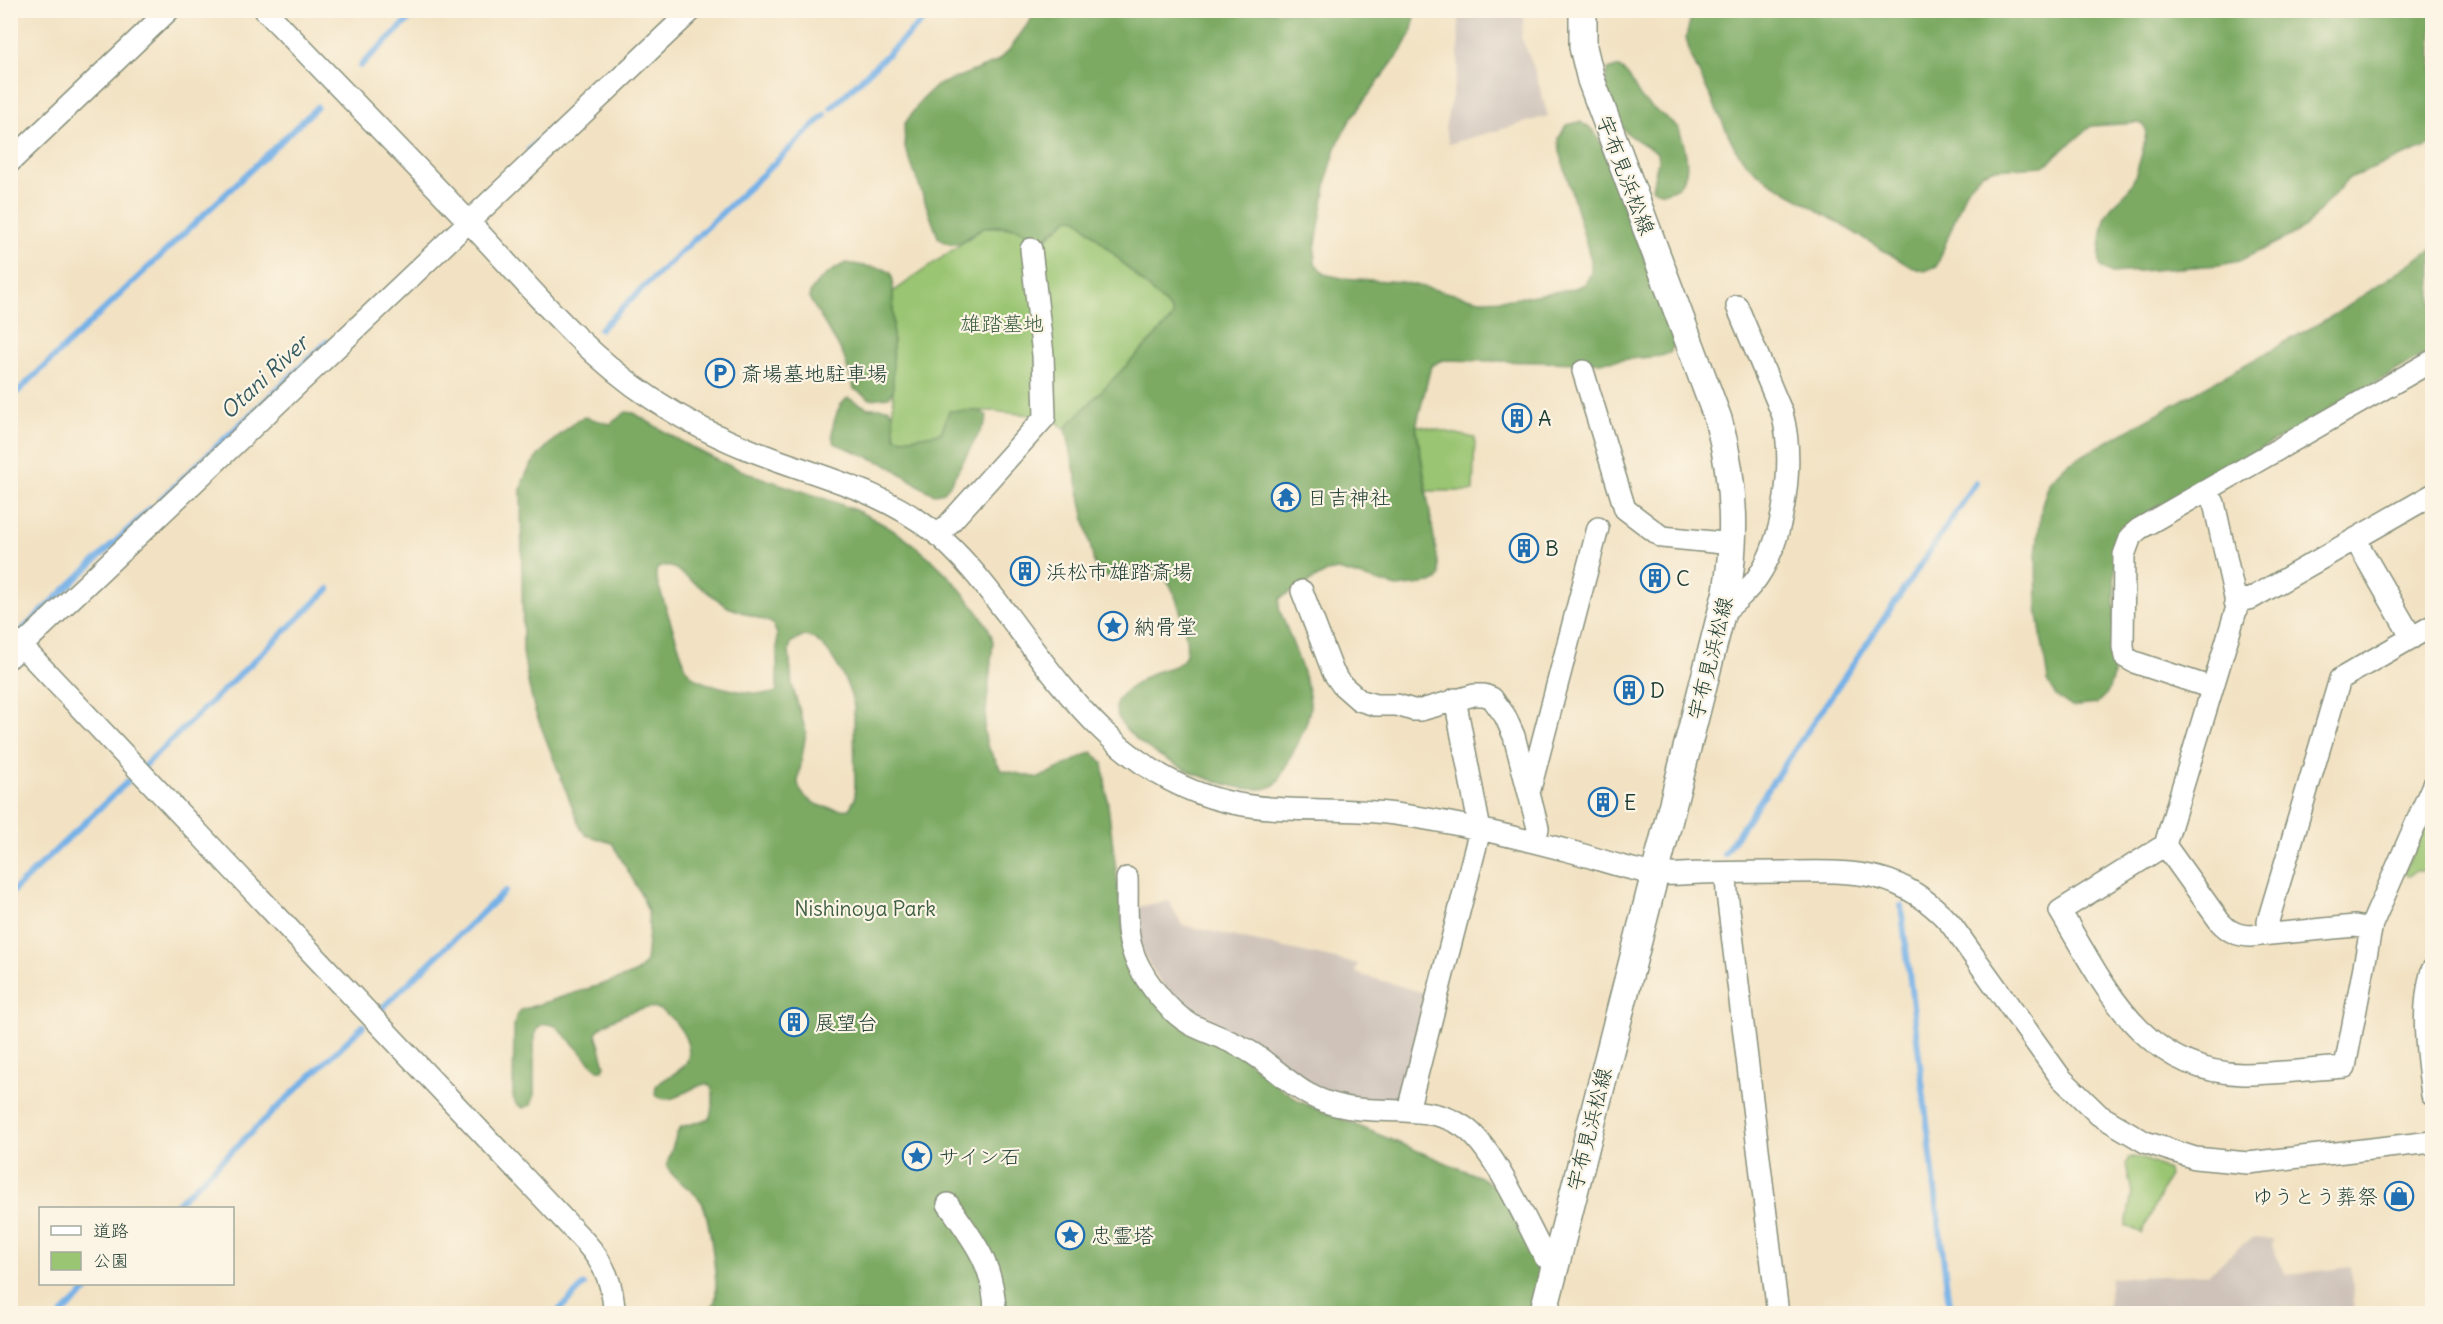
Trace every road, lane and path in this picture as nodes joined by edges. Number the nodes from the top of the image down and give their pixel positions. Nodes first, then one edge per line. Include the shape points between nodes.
1 (170, 10) edge
2 (266, 10) edge
3 (693, 10) edge
4 (1583, 10) edge
5 (10, 162) edge
6 (470, 223) junction
7 (1031, 249) dead end
8 (1737, 306) dead end
9 (2433, 361) edge
10 (1583, 371) dead end
11 (2207, 491) junction
12 (2433, 495) edge
13 (1598, 528) dead end
14 (938, 536) junction
15 (2355, 539) junction
16 (1733, 544) junction
17 (1302, 591) dead end
18 (2235, 602) junction
19 (1721, 614) junction
20 (2433, 626) edge
21 (2412, 638) junction
22 (14, 648) edge
23 (2212, 688) junction
24 (1455, 699) junction
25 (2433, 787) edge
26 (1530, 792) junction
27 (1480, 830) junction
28 (1535, 842) junction
29 (2165, 845) junction
30 (1726, 873) junction
31 (1655, 874) junction
32 (1127, 878) dead end
33 (2371, 929) junction
34 (2269, 934) junction
35 (2433, 970) edge
36 (2433, 1095) edge
37 (1408, 1110) junction
38 (2433, 1142) edge
39 (948, 1204) dead end
40 (1556, 1260) junction
41 (614, 1314) edge
42 (996, 1314) edge
43 (1543, 1314) edge
44 (1778, 1314) edge

1 - 5 street
2 - 6 street
3 - 6 street
4 - 16 main road, 宇布見浜松線 via 1583,47 1591,80 1718,419 1733,494
6 - 14 street via 581,341 648,396 735,444 887,501
6 - 22 street
7 - 14 street via 1043,354 1045,417
8 - 19 street via 1782,413 1789,460 1777,532 1766,564 1747,591
9 - 11 street
10 - 16 street via 1625,509 1662,537
11 - 18 street via 2214,503
11 - 23 street via 2139,529 2126,545 2123,647 2126,657 2134,662
12 - 15 street
13 - 26 street
14 - 27 street via 982,581 1063,690 1107,737 1172,782 1244,806 1395,814
15 - 18 street via 2252,598
15 - 21 street
16 - 19 main road, 宇布見浜松線
17 - 24 street via 1333,672 1359,700 1413,710
18 - 23 street
19 - 31 main road, 宇布見浜松線
20 - 21 street
21 - 34 street via 2340,680 2268,921
22 - 41 street via 32,656 585,1242 606,1272
23 - 29 street
24 - 26 street via 1484,694 1499,706 1519,748
24 - 27 street
25 - 33 street
26 - 28 street via 1538,828
27 - 28 street
27 - 37 street
28 - 31 street
29 - 33 street via 2060,912 2130,1022 2181,1059 2201,1067 2243,1074 2345,1067
29 - 34 street via 2228,930 2239,935
30 - 31 street
30 - 38 street via 1859,872 1894,881 1924,898 1950,923 2061,1078 2099,1115 2145,1142 2195,1158 2248,1162
30 - 44 street
31 - 40 main road, 宇布見浜松線
32 - 37 street via 1130,946 1154,990 1177,1016 1248,1051 1287,1082 1326,1103 1348,1108
33 - 34 street via 2355,926
35 - 36 street via 2425,1021
37 - 40 street via 1436,1114 1475,1134 1545,1257
39 - 42 street via 986,1261
40 - 43 main road, 宇布見浜松線

